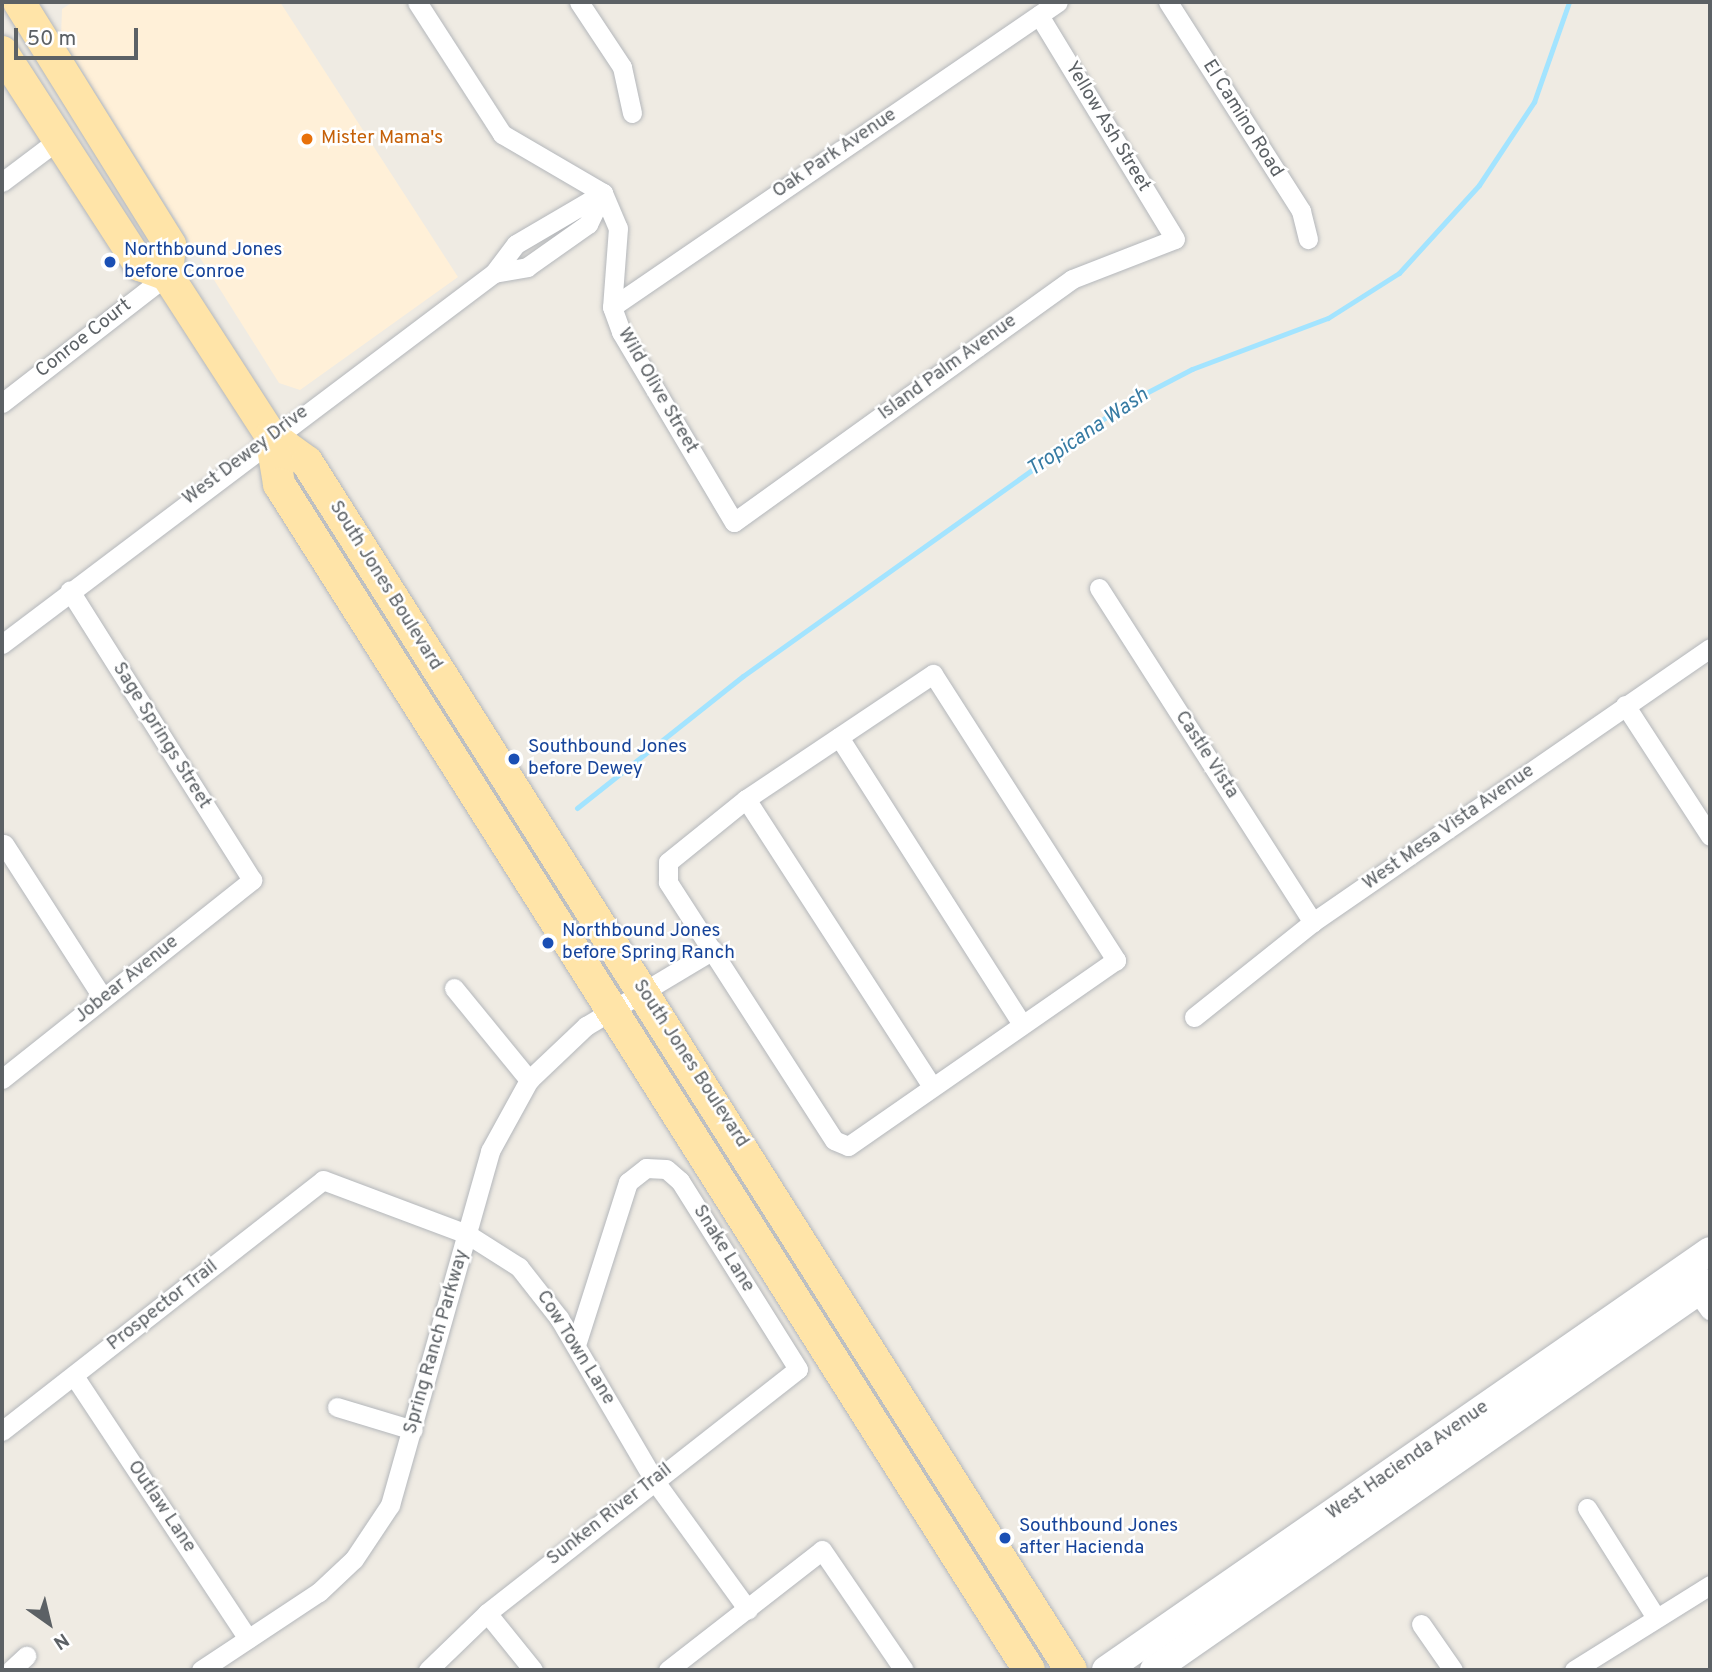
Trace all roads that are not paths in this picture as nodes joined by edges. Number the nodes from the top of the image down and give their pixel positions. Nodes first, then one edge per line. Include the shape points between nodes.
1 (417, 2) edge
2 (579, 2) edge
3 (1058, 2) edge
4 (1168, 2) edge
5 (23, 12) edge
6 (1039, 15) junction
7 (2, 52) edge
8 (632, 113) dead end
9 (59, 139) junction
10 (2, 182) edge
11 (603, 192) junction
12 (1175, 239) joint
13 (1308, 239) dead end
14 (167, 275) junction
15 (612, 307) junction
16 (2, 403) edge
17 (271, 436) junction
18 (734, 522) joint
19 (1099, 588) dead end
20 (70, 591) junction
21 (2, 644) edge
22 (1710, 648) edge
23 (411, 693) junction
24 (1625, 705) junction
25 (839, 737) junction
26 (492, 756) junction
27 (746, 799) junction
28 (1710, 836) edge
29 (4, 844) dead end
30 (252, 880) joint
31 (1313, 922) junction
32 (713, 950) junction
33 (454, 988) dead end
34 (642, 990) junction
35 (103, 998) junction
36 (611, 1010) junction
37 (1194, 1017) dead end
38 (1023, 1024) junction
39 (2, 1079) edge
40 (529, 1080) junction
41 (932, 1086) junction
42 (323, 1180) joint
43 (467, 1234) junction
44 (1710, 1251) edge
45 (1700, 1289) edge
46 (576, 1345) junction
47 (798, 1368) joint
48 (74, 1376) junction
49 (337, 1407) dead end
50 (413, 1430) junction
51 (2, 1431) edge
52 (654, 1480) junction
53 (1587, 1508) dead end
54 (1292, 1558) junction
55 (1710, 1586) edge
56 (748, 1610) junction
57 (487, 1613) junction
58 (1655, 1616) junction
59 (1422, 1624) dead end
60 (248, 1639) junction
61 (26, 1656) dead end
62 (11, 1670) edge
63 (201, 1670) edge
64 (428, 1670) edge
65 (533, 1670) edge
66 (668, 1670) edge
67 (904, 1670) edge
68 (1029, 1670) edge
69 (1071, 1670) edge
70 (1106, 1670) edge
71 (1154, 1670) edge
72 (1452, 1670) edge
73 (1574, 1670) edge

1 - 11 street via 502,134
2 - 8 street via 622,67
3 - 6 street, Oak Park Avenue
4 - 13 street, El Camino Road via 1301,211
5 - 14 main road via 170,245
6 - 12 street, Yellow Ash Street
6 - 15 street, Oak Park Avenue
7 - 9 main road
9 - 10 street
9 - 14 main road via 140,265
11 - 15 street, Wild Olive Street via 618,228
11 - 17 street, West Dewey Drive via 516,244 494,273
12 - 18 street, Island Palm Avenue via 1072,279
14 - 16 street, Conroe Court
14 - 17 main road, South Jones Boulevard
15 - 18 street, Wild Olive Street via 621,332
17 - 20 street, West Dewey Drive
17 - 23 main road, South Jones Boulevard via 279,484
17 - 26 main road, South Jones Boulevard via 307,462
19 - 31 street, Castle Vista
20 - 21 street, West Dewey Drive
20 - 30 street, Sage Springs Street
22 - 24 street, West Mesa Vista Avenue
23 - 26 main road via 439,705
23 - 36 main road, South Jones Boulevard
24 - 28 street
24 - 31 street, West Mesa Vista Avenue
25 - 27 street
25 - 38 street
25 - 38 street via 929,674 936,676 1114,951 1116,960
26 - 34 main road, South Jones Boulevard
27 - 32 street via 668,862 668,882
27 - 41 street
29 - 35 street
30 - 35 street, Jobear Avenue
31 - 37 street, West Mesa Vista Avenue
32 - 34 street, Spring Ranch Parkway
32 - 41 street via 834,1140 848,1146
33 - 40 street
34 - 36 street, Spring Ranch Parkway
34 - 69 main road, South Jones Boulevard
35 - 39 street, Jobear Avenue
36 - 40 street, Spring Ranch Parkway
36 - 68 main road, South Jones Boulevard
38 - 41 street
40 - 43 street, Spring Ranch Parkway via 490,1151
42 - 43 street, Cow Town Lane
42 - 48 street, Prospector Trail
43 - 46 street, Cow Town Lane via 519,1267
43 - 50 street, Spring Ranch Parkway
44 - 45 main road, West Hacienda Avenue
45 - 54 main road, West Hacienda Avenue via 1568,1366
46 - 47 street, Snake Lane via 628,1182 646,1168 674,1174
46 - 52 street, Cow Town Lane
47 - 52 street, Sunken River Trail
48 - 51 street, Prospector Trail
48 - 60 street, Outlaw Lane
49 - 50 street
50 - 60 street, Spring Ranch Parkway via 390,1505 354,1559 319,1592
52 - 56 street, Cow Town Lane
52 - 57 street, Sunken River Trail
53 - 58 street
54 - 70 main road, West Hacienda Avenue
54 - 71 main road, West Hacienda Avenue
55 - 58 street
56 - 66 street
56 - 67 street via 822,1550
57 - 64 street, Sunken River Trail
57 - 65 street
58 - 73 street
59 - 72 street
60 - 63 street, Spring Ranch Parkway
61 - 62 street

